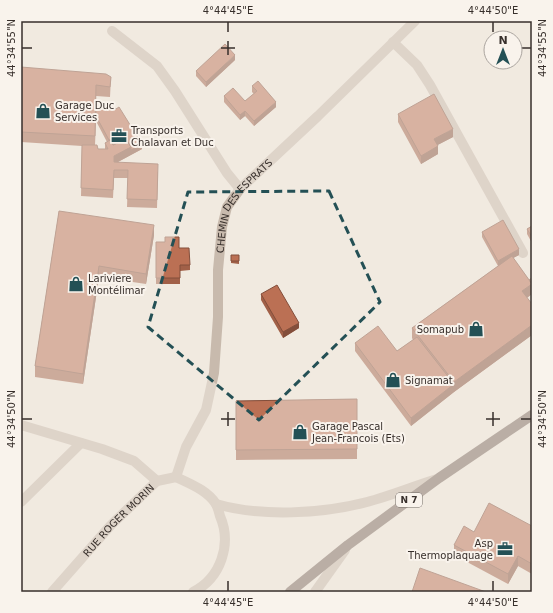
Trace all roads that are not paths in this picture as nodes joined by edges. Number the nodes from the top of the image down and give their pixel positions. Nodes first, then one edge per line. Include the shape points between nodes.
1 (415, 21) edge
2 (112, 31) dead end
3 (393, 42) junction
4 (240, 189) junction
5 (523, 253) dead end
6 (532, 415) edge
7 (21, 425) edge
8 (81, 443) junction
9 (176, 477) junction
10 (438, 478) junction
11 (157, 481) junction
12 (21, 502) edge
13 (216, 504) junction
14 (348, 545) junction
15 (62, 579) junction
16 (52, 592) edge
17 (63, 592) edge
18 (193, 592) edge
19 (290, 592) edge
20 (315, 592) edge

1 - 3 street, CHEMIN DES ESPRATS
2 - 4 street via 157,66
3 - 4 street, CHEMIN DES ESPRATS
3 - 5 street via 417,64 427,80
4 - 9 street, CHEMIN DES ESPRATS via 227,206 222,226 214,373 206,410 186,447
6 - 10 main road, N 7
7 - 8 street
8 - 11 street via 134,461
8 - 12 street
9 - 11 street, RUE ROGER MORIN
9 - 13 street via 202,490
10 - 13 street via 367,502 323,510 262,512
10 - 14 main road, N 7
11 - 15 street, RUE ROGER MORIN via 111,525
13 - 18 street via 224,525 223,557 210,579
14 - 19 main road, N 7
14 - 20 street
15 - 16 street, RUE ROGER MORIN
15 - 17 street

